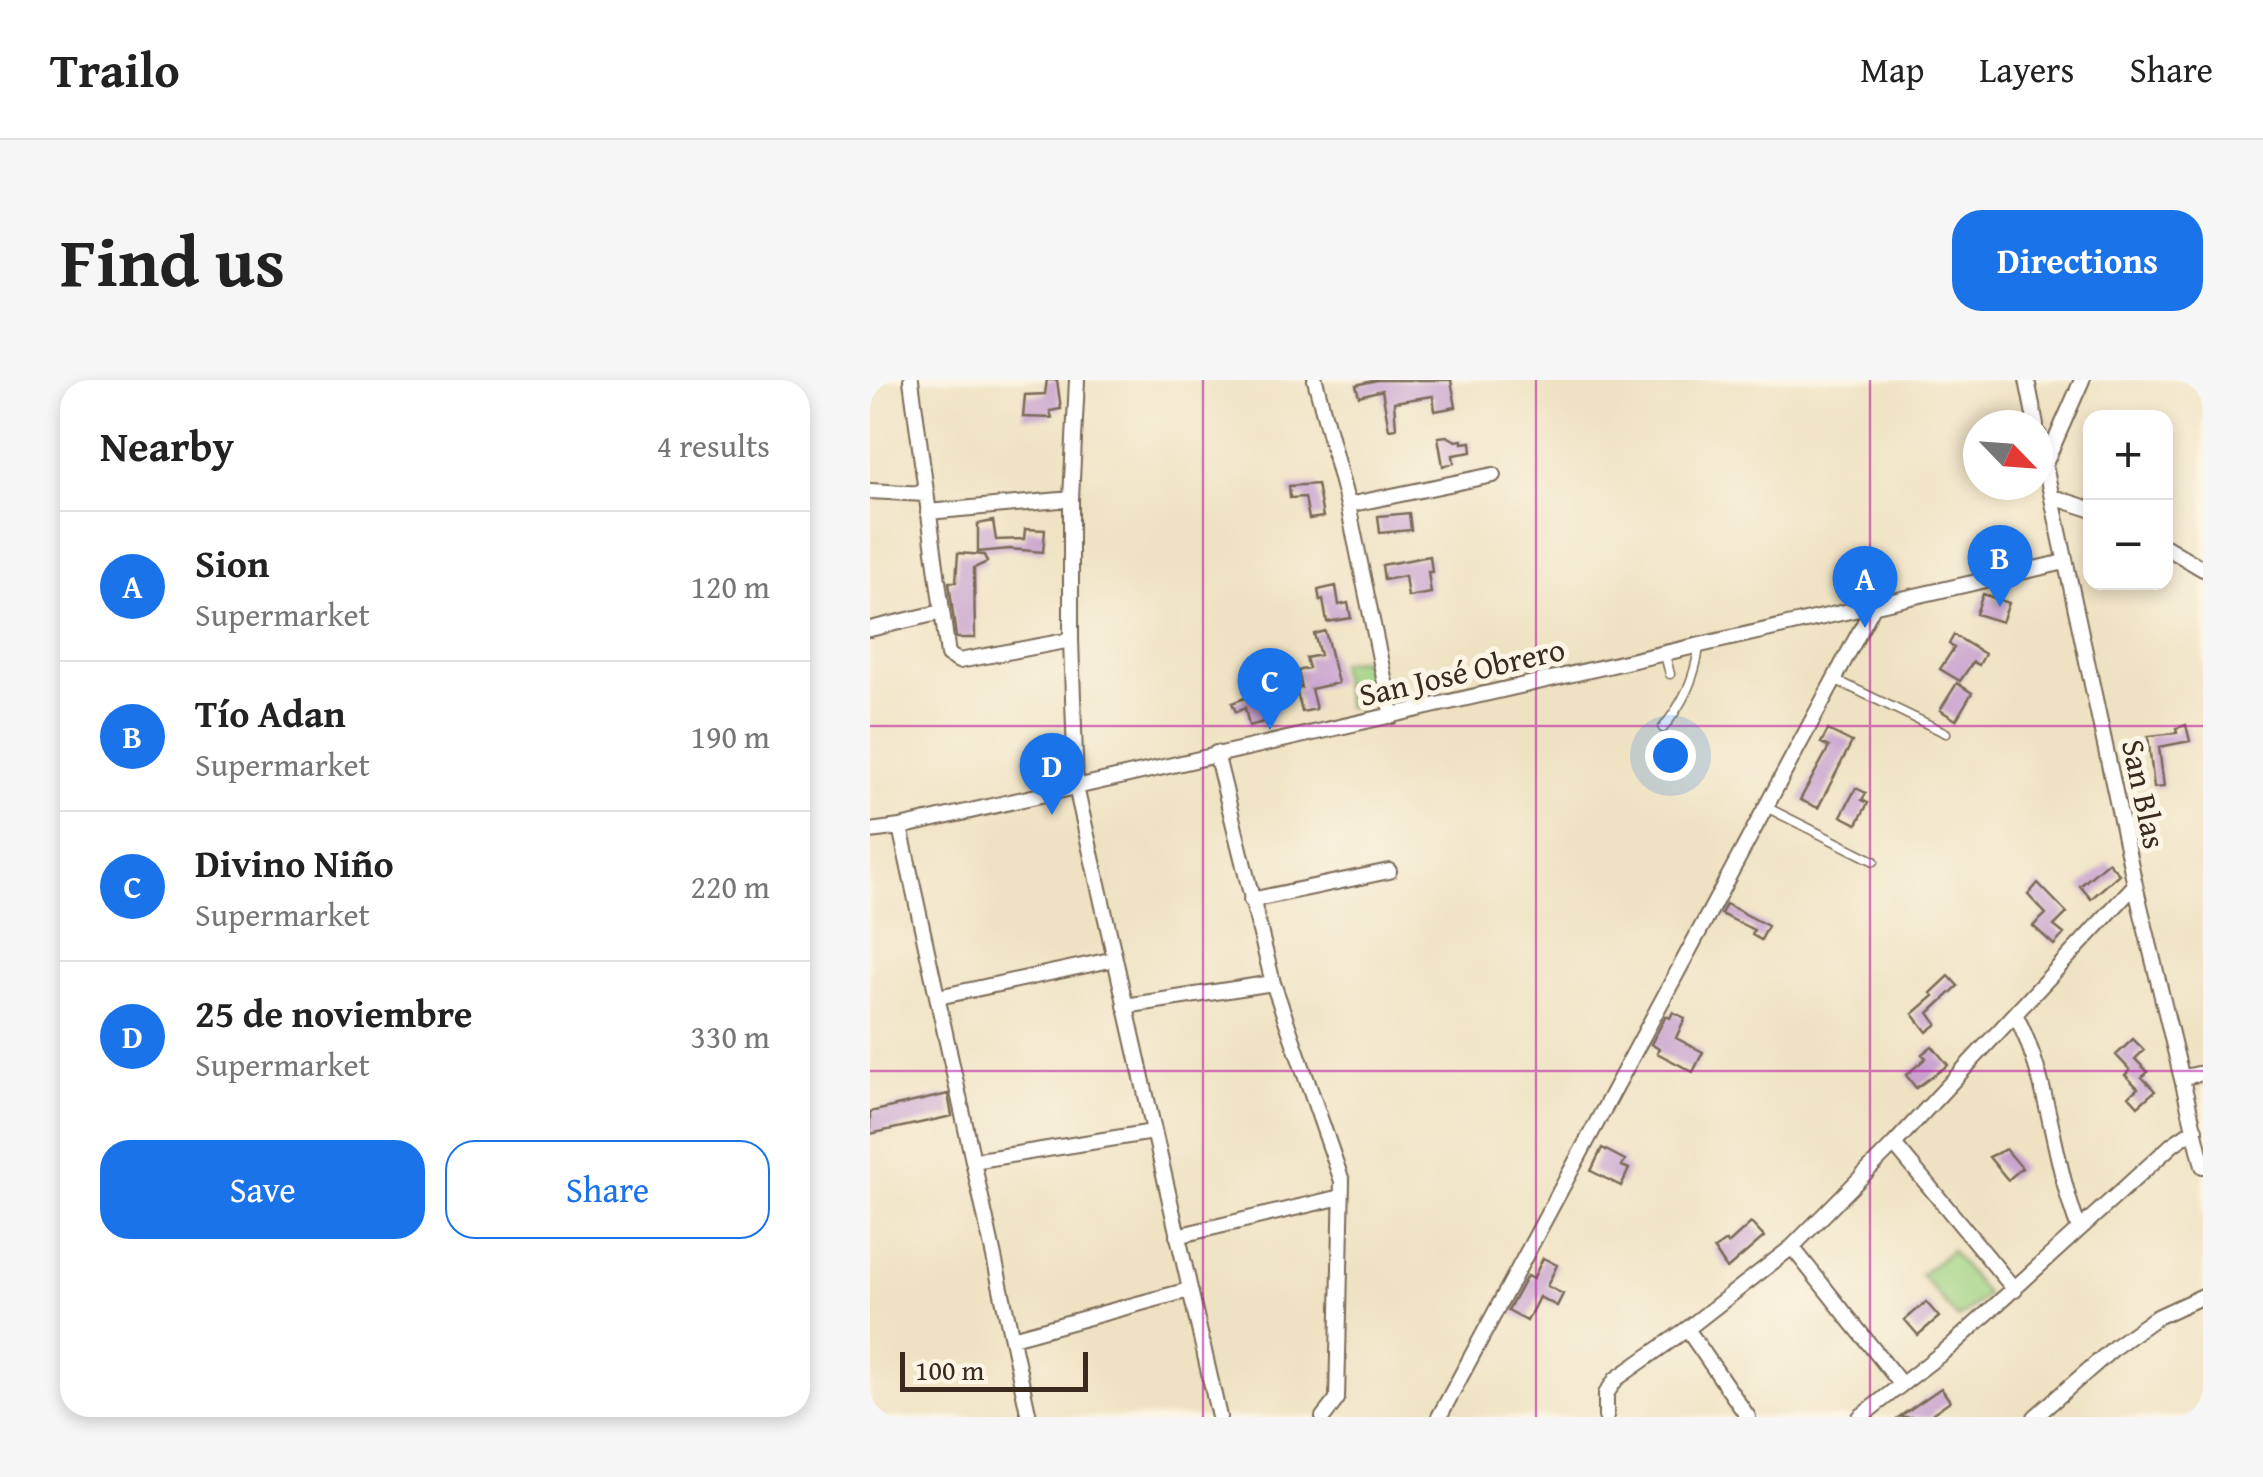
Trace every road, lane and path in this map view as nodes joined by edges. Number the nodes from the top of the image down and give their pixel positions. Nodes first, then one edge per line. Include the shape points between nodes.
1 (911, 380) edge
2 (1077, 380) edge
3 (1315, 380) edge
4 (2027, 380) edge
5 (2082, 380) edge
6 (2033, 410) edge
7 (2053, 447) edge
8 (1493, 475) dead end
9 (870, 491) edge
10 (925, 494) junction
11 (2053, 497) joint
12 (1071, 499) junction
13 (1348, 505) junction
14 (2083, 507) edge
15 (928, 512) junction
16 (2173, 551) edge
17 (2065, 562) junction
18 (2203, 569) edge
19 (1874, 604) junction
20 (942, 612) junction
21 (870, 628) edge
22 (1071, 640) junction
23 (1699, 647) junction
24 (1665, 655) junction
25 (1670, 674) dead end
26 (1834, 679) junction
27 (1392, 716) junction
28 (1663, 728) dead end
29 (1946, 733) dead end
30 (1216, 753) junction
31 (1076, 786) junction
32 (1766, 807) junction
33 (900, 827) junction
34 (870, 831) edge
35 (1874, 860) dead end
36 (1389, 871) dead end
37 (2135, 884) junction
38 (1252, 900) junction
39 (1115, 959) junction
40 (1274, 984) junction
41 (938, 997) junction
42 (1125, 1006) junction
43 (2016, 1014) junction
44 (2203, 1073) edge
45 (2184, 1078) junction
46 (2194, 1128) junction
47 (1154, 1132) junction
48 (1894, 1144) junction
49 (974, 1161) junction
50 (2203, 1166) edge
51 (1341, 1198) junction
52 (2079, 1230) junction
53 (1177, 1236) junction
54 (1792, 1246) junction
55 (1189, 1290) junction
56 (2015, 1290) junction
57 (2203, 1296) edge
58 (1687, 1329) junction
59 (1012, 1338) junction
60 (1901, 1384) junction
61 (1030, 1417) edge
62 (1219, 1417) edge
63 (1323, 1417) edge
64 (1440, 1417) edge
65 (1606, 1417) edge
66 (1748, 1417) edge
67 (1860, 1417) edge
68 (2035, 1417) edge

1 - 10 street
2 - 12 street
3 - 13 street
4 - 6 street
5 - 7 street
8 - 13 street
9 - 10 street
10 - 15 street
11 - 14 street
11 - 17 street, San Blas
12 - 15 street
12 - 22 street
13 - 27 street
15 - 20 street
16 - 18 street
17 - 19 street, San José Obrero
17 - 37 street, San Blas
19 - 23 street, San José Obrero
19 - 26 street
20 - 21 street
20 - 22 street via 948,656 959,661
22 - 31 street
23 - 24 street, San José Obrero
23 - 28 lane via 1683,702
24 - 25 lane
24 - 27 street, San José Obrero
26 - 29 lane
26 - 32 street
27 - 30 street, San José Obrero
30 - 31 street, San José Obrero
30 - 38 street
31 - 33 street, San José Obrero
31 - 39 street
32 - 35 lane
32 - 64 street
33 - 34 street, San José Obrero
33 - 41 street
36 - 38 street
37 - 43 street
37 - 45 street, San Blas
38 - 40 street
39 - 41 street
39 - 42 street
40 - 42 street
40 - 51 street via 1342,1182
41 - 49 street
42 - 47 street
43 - 48 street
43 - 52 street
44 - 45 street
45 - 46 street, San Blas
46 - 50 street, San Blas
46 - 52 street
47 - 49 street
47 - 53 street
48 - 54 street
48 - 56 street
49 - 59 street
51 - 53 street
51 - 63 street via 1337,1400
52 - 56 street
53 - 55 street
54 - 58 street
54 - 60 street
55 - 59 street
55 - 62 street
56 - 60 street
57 - 68 street via 2116,1346
58 - 65 street via 1616,1379 1606,1394
58 - 66 street
59 - 61 street
60 - 67 street

